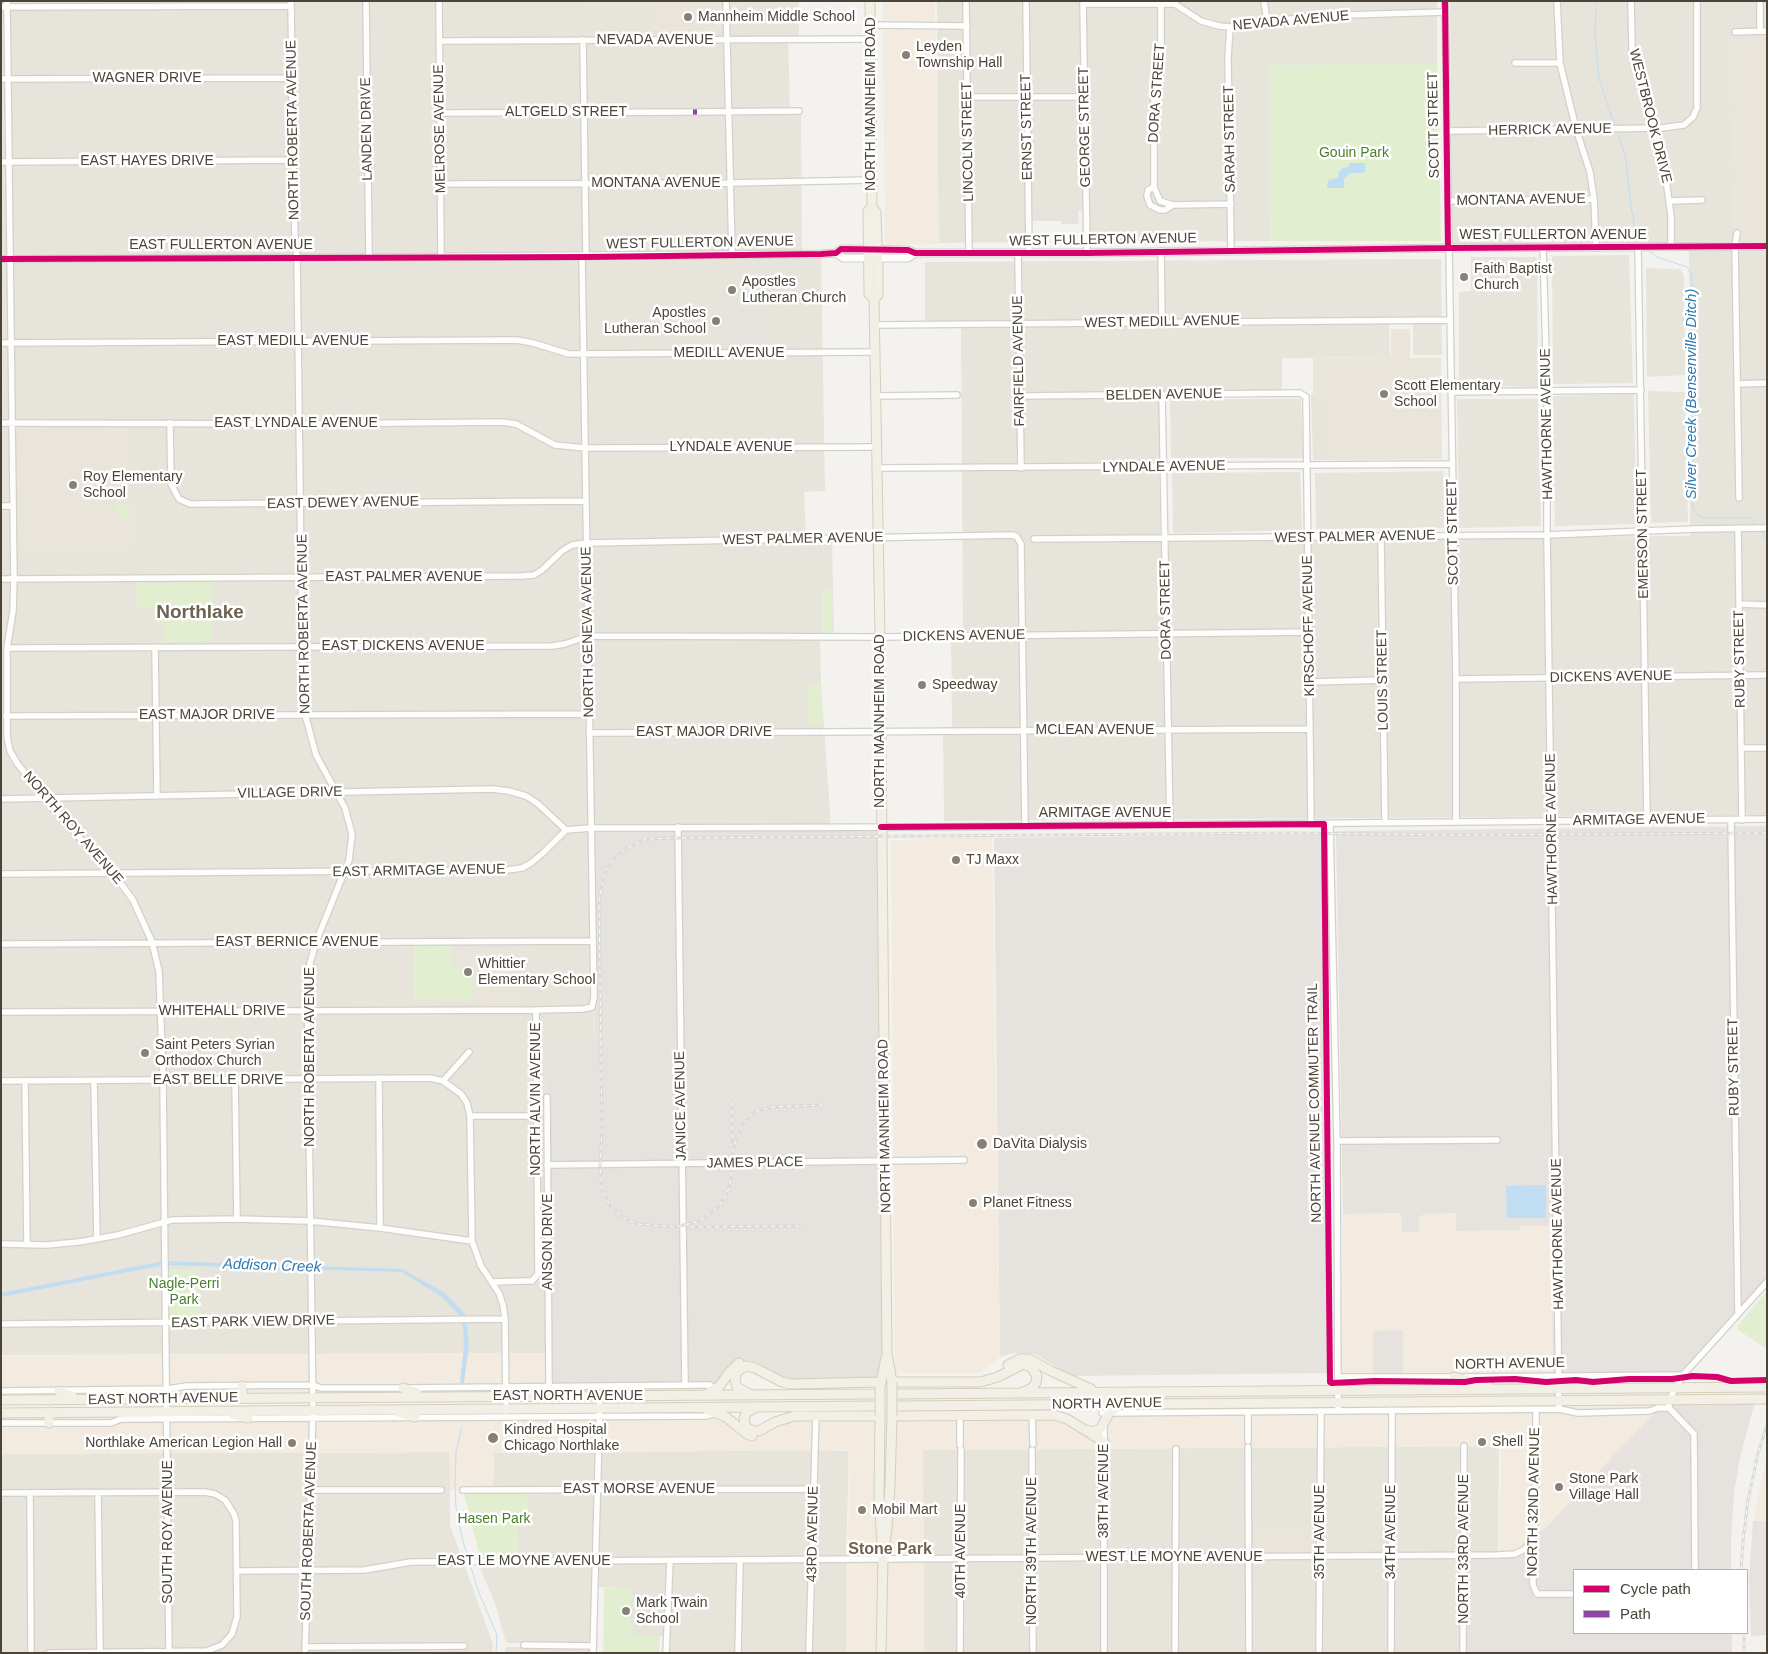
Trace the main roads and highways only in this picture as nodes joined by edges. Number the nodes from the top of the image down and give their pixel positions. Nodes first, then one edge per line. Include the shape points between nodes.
1 (870, 1) edge
2 (887, 1353) junction
3 (1454, 1377) road end
4 (880, 1382) junction
5 (892, 1382) junction
6 (980, 1382) junction
7 (801, 1384) junction
8 (242, 1386) road end
9 (1767, 1387) edge
10 (403, 1388) road end
11 (1509, 1389) junction
12 (58, 1391) road end
13 (1172, 1391) junction
14 (1024, 1392) junction
15 (1099, 1392) junction
16 (751, 1394) junction
17 (876, 1394) dead end
18 (898, 1394) dead end
19 (701, 1395) junction
20 (429, 1396) junction
21 (244, 1398) junction
22 (1767, 1399) edge
23 (1, 1400) edge
24 (83, 1400) junction
25 (1507, 1401) junction
26 (1451, 1402) junction
27 (1122, 1404) junction
28 (1060, 1405) junction
29 (1087, 1405) junction
30 (876, 1406) dead end
31 (898, 1406) dead end
32 (696, 1407) junction
33 (757, 1407) junction
34 (390, 1409) junction
35 (1500, 1410) road end
36 (220, 1411) junction
37 (1, 1412) edge
38 (49, 1412) junction
39 (1464, 1412) road end
40 (1105, 1415) junction
41 (880, 1416) junction
42 (892, 1416) junction
43 (415, 1417) road end
44 (788, 1417) junction
45 (248, 1418) road end
46 (49, 1423) road end
47 (1085, 1430) junction
48 (1104, 1442) road end
49 (883, 1559) junction
50 (881, 1653) edge

1 - 2 main road, NORTH MANNHEIM ROAD via 872,207 876,212 873,254 878,294 874,299 874,325
2 - 4 main road, NORTH MANNHEIM ROAD
2 - 5 main road, NORTH MANNHEIM ROAD
3 - 11 main road
4 - 7 main road
4 - 41 main road, NORTH MANNHEIM ROAD, bridge
5 - 6 main road
5 - 42 main road, NORTH MANNHEIM ROAD, bridge
6 - 14 main road via 1023,1364 1032,1368 1037,1376 1032,1388
6 - 15 main road via 1020,1359 1029,1359
7 - 16 main road via 782,1382 746,1366 737,1372 735,1379 742,1391
7 - 19 main road via 747,1361 736,1365 715,1390
8 - 21 main road
9 - 11 main road, NORTH AVENUE
10 - 20 main road
11 - 13 main road, NORTH AVENUE
12 - 24 main road
13 - 15 main road, NORTH AVENUE
13 - 28 main road via 1151,1397 1095,1398
14 - 15 main road, NORTH AVENUE
14 - 18 main road, NORTH AVENUE
16 - 17 main road
16 - 19 main road, EAST NORTH AVENUE
19 - 20 main road, EAST NORTH AVENUE via 600,1391
20 - 21 main road, EAST NORTH AVENUE
21 - 24 main road, EAST NORTH AVENUE via 167,1394
22 - 25 main road, NORTH AVENUE via 1559,1405
23 - 24 main road, EAST NORTH AVENUE
25 - 26 main road, NORTH AVENUE
25 - 35 main road
26 - 27 main road, NORTH AVENUE via 1338,1406
26 - 39 main road via 1461,1405
27 - 29 main road, NORTH AVENUE
27 - 40 main road
28 - 29 main road, NORTH AVENUE
28 - 31 main road, NORTH AVENUE
29 - 40 main road
30 - 33 main road, EAST NORTH AVENUE
32 - 33 main road, EAST NORTH AVENUE
32 - 34 main road, EAST NORTH AVENUE via 506,1413 473,1408
32 - 44 main road via 726,1417 754,1436 762,1435
33 - 44 main road via 746,1412 744,1418 750,1430 759,1431
34 - 36 main road, EAST NORTH AVENUE via 313,1414
34 - 43 main road
36 - 38 main road, EAST NORTH AVENUE via 167,1415
36 - 45 main road
37 - 38 main road, EAST NORTH AVENUE
38 - 46 main road
40 - 47 main road via 1101,1428 1090,1432
41 - 44 main road
41 - 49 main road, NORTH MANNHEIM ROAD via 879,1498
42 - 47 main road via 1061,1416
42 - 49 main road, NORTH MANNHEIM ROAD
47 - 48 main road
49 - 50 main road, NORTH MANNHEIM ROAD

